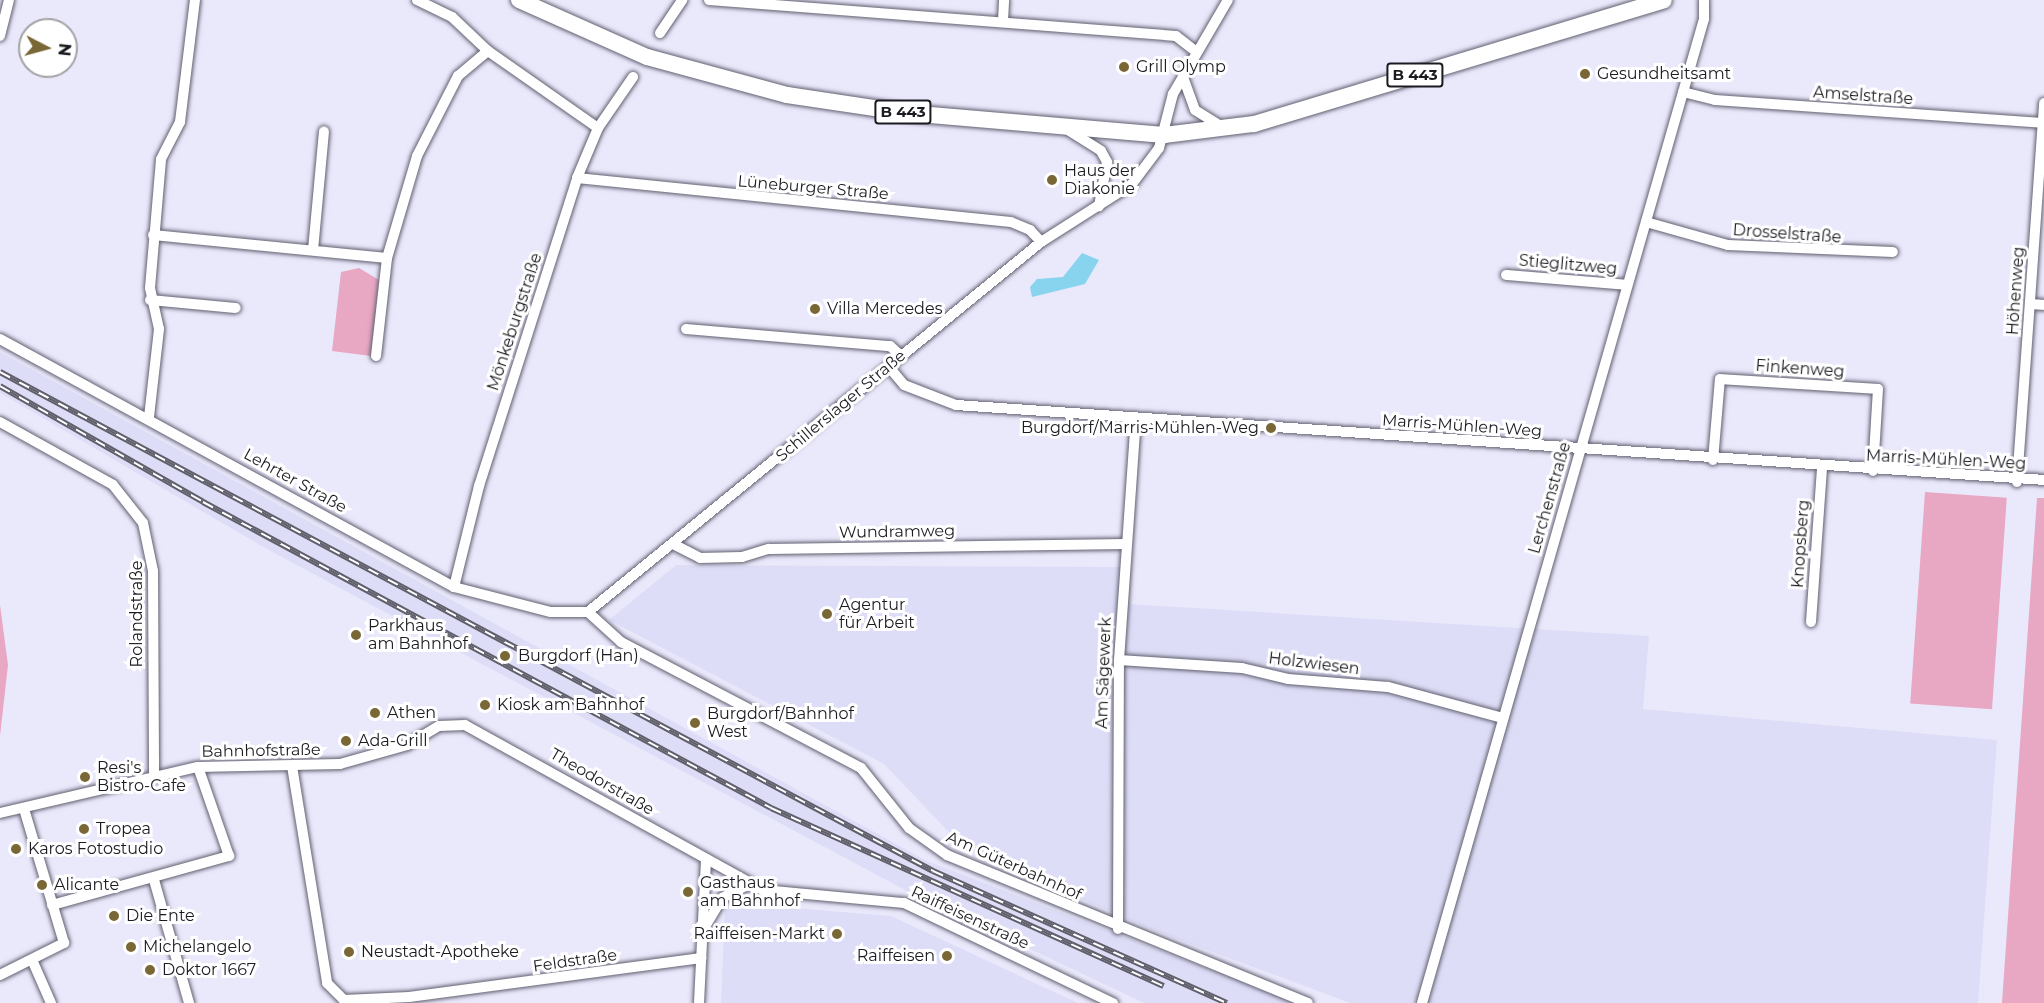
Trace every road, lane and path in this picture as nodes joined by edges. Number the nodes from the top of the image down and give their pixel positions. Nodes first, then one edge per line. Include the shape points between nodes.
1 (9, 0) edge
2 (195, 0) edge
3 (417, 0) edge
4 (519, 0) edge
5 (682, 0) edge
6 (709, 0) edge
7 (1004, 0) edge
8 (1228, 0) edge
9 (1664, 0) edge
10 (1704, 0) edge
11 (1003, 21) junction
12 (660, 33) dead end
13 (0, 36) edge
14 (488, 51) junction
15 (1195, 51) junction
16 (633, 77) dead end
17 (1183, 77) junction
18 (1683, 92) junction
19 (2044, 103) edge
20 (2042, 123) junction
21 (598, 128) junction
22 (1065, 128) junction
23 (1225, 129) junction
24 (324, 132) dead end
25 (1164, 135) junction
26 (577, 178) junction
27 (1099, 207) junction
28 (1646, 222) junction
29 (153, 235) junction
30 (1041, 242) junction
31 (313, 250) junction
32 (1893, 252) dead end
33 (387, 258) junction
34 (1506, 275) dead end
35 (1627, 285) junction
36 (150, 300) junction
37 (2031, 304) junction
38 (2044, 305) edge
39 (237, 308) dead end
40 (686, 329) dead end
41 (0, 339) edge
42 (376, 356) dead end
43 (900, 356) junction
44 (889, 367) junction
45 (149, 417) junction
46 (1137, 418) junction
47 (0, 422) edge
48 (1580, 450) junction
49 (1713, 460) junction
50 (1822, 468) junction
51 (1873, 471) junction
52 (2044, 480) edge
53 (2017, 482) junction
54 (673, 544) junction
55 (1126, 544) junction
56 (454, 587) junction
57 (588, 612) junction
58 (1811, 622) dead end
59 (1119, 660) junction
60 (1503, 718) junction
61 (482, 732) joint
62 (292, 766) junction
63 (198, 767) junction
64 (154, 776) junction
65 (24, 809) junction
66 (0, 813) edge
67 (706, 860) junction
68 (154, 880) junction
69 (749, 884) junction
70 (52, 905) junction
71 (1118, 929) junction
72 (703, 930) junction
73 (701, 958) junction
74 (33, 962) junction
75 (0, 975) edge
76 (344, 1002) edge
77 (51, 1003) edge
78 (189, 1003) edge
79 (699, 1003) edge
80 (1113, 1003) edge
81 (1308, 1003) edge
82 (1422, 1003) edge

1 - 13 street
2 - 29 street via 180,122 161,159
3 - 14 street via 452,17
4 - 22 main road, B 443 via 647,57 726,81 907,113
5 - 12 street
6 - 11 street
7 - 11 street
8 - 15 street, Schillerslager Straße
9 - 23 main road, B 443
10 - 18 street, Lerchenstraße via 1704,19
11 - 15 street via 1176,36
14 - 21 street
14 - 33 street via 458,76 435,112
15 - 17 street, Schillerslager Straße
16 - 21 street, Mönkeburgstraße
17 - 23 street via 1195,110
17 - 25 street, Schillerslager Straße
18 - 20 street, Amselstraße via 1715,100
18 - 28 street, Lerchenstraße
19 - 20 street, Höhenweg
20 - 37 street, Höhenweg
21 - 26 street, Mönkeburgstraße
22 - 25 main road, B 443
22 - 27 street via 1101,152 1107,162
23 - 25 main road, B 443
24 - 31 street
25 - 27 street, Schillerslager Straße via 1144,171
26 - 30 street, Lüneburger Straße via 1011,222 1030,230
26 - 56 street, Mönkeburgstraße via 479,486
27 - 30 street, Schillerslager Straße
28 - 32 street, Drosselstraße via 1728,245
28 - 35 street, Lerchenstraße
29 - 31 street
29 - 36 street
30 - 43 street, Schillerslager Straße
31 - 33 street
33 - 42 street
34 - 35 street, Stieglitzweg
35 - 48 street, Lerchenstraße
36 - 39 street
36 - 45 street via 159,329
37 - 38 street
37 - 53 street, Höhenweg
40 - 43 street via 890,346
41 - 45 street, Lehrter Straße
43 - 44 street, Schillerslager Straße
44 - 46 street, Marris-Mühlen-Weg via 904,385 956,405
44 - 54 street, Schillerslager Straße
45 - 56 street, Lehrter Straße
46 - 48 street, Marris-Mühlen-Weg
46 - 55 street, Am Sägewerk
47 - 64 street, Rolandstraße via 113,485 142,523 153,571
48 - 49 street, Marris-Mühlen-Weg
48 - 60 street, Lerchenstraße
49 - 50 street, Marris-Mühlen-Weg
49 - 51 street, Finkenweg via 1720,379 1878,389
50 - 51 street, Marris-Mühlen-Weg
50 - 58 street, Knopsberg
51 - 53 street, Marris-Mühlen-Weg
52 - 53 street, Marris-Mühlen-Weg
54 - 55 street, Wundramweg via 700,558 742,557 769,549
54 - 57 street, Schillerslager Straße
55 - 59 street, Am Sägewerk
56 - 57 street, Lehrter Straße via 550,612
57 - 71 street, Am Güterbahnhof via 621,642 861,768 909,828 947,855
59 - 60 street, Holzwiesen via 1242,668 1288,679 1388,687
59 - 71 street, Am Sägewerk
60 - 82 street, Lerchenstraße
61 - 62 street, Bahnhofstraße via 445,724 376,757
61 - 67 street, Theodorstraße
62 - 63 street, Bahnhofstraße
62 - 76 street via 327,983
63 - 64 street, Bahnhofstraße
63 - 68 street via 229,856
64 - 65 street, Bahnhofstraße
65 - 66 street, Bahnhofstraße
65 - 70 street
67 - 69 street, Raiffeisenstraße
67 - 72 street
68 - 70 street
68 - 78 street
69 - 72 street via 722,898
69 - 80 street, Raiffeisenstraße via 778,893 904,903
70 - 74 street via 64,943
71 - 81 street, Am Güterbahnhof
72 - 73 street
73 - 76 street, Feldstraße
73 - 79 street
74 - 75 street
74 - 77 street

